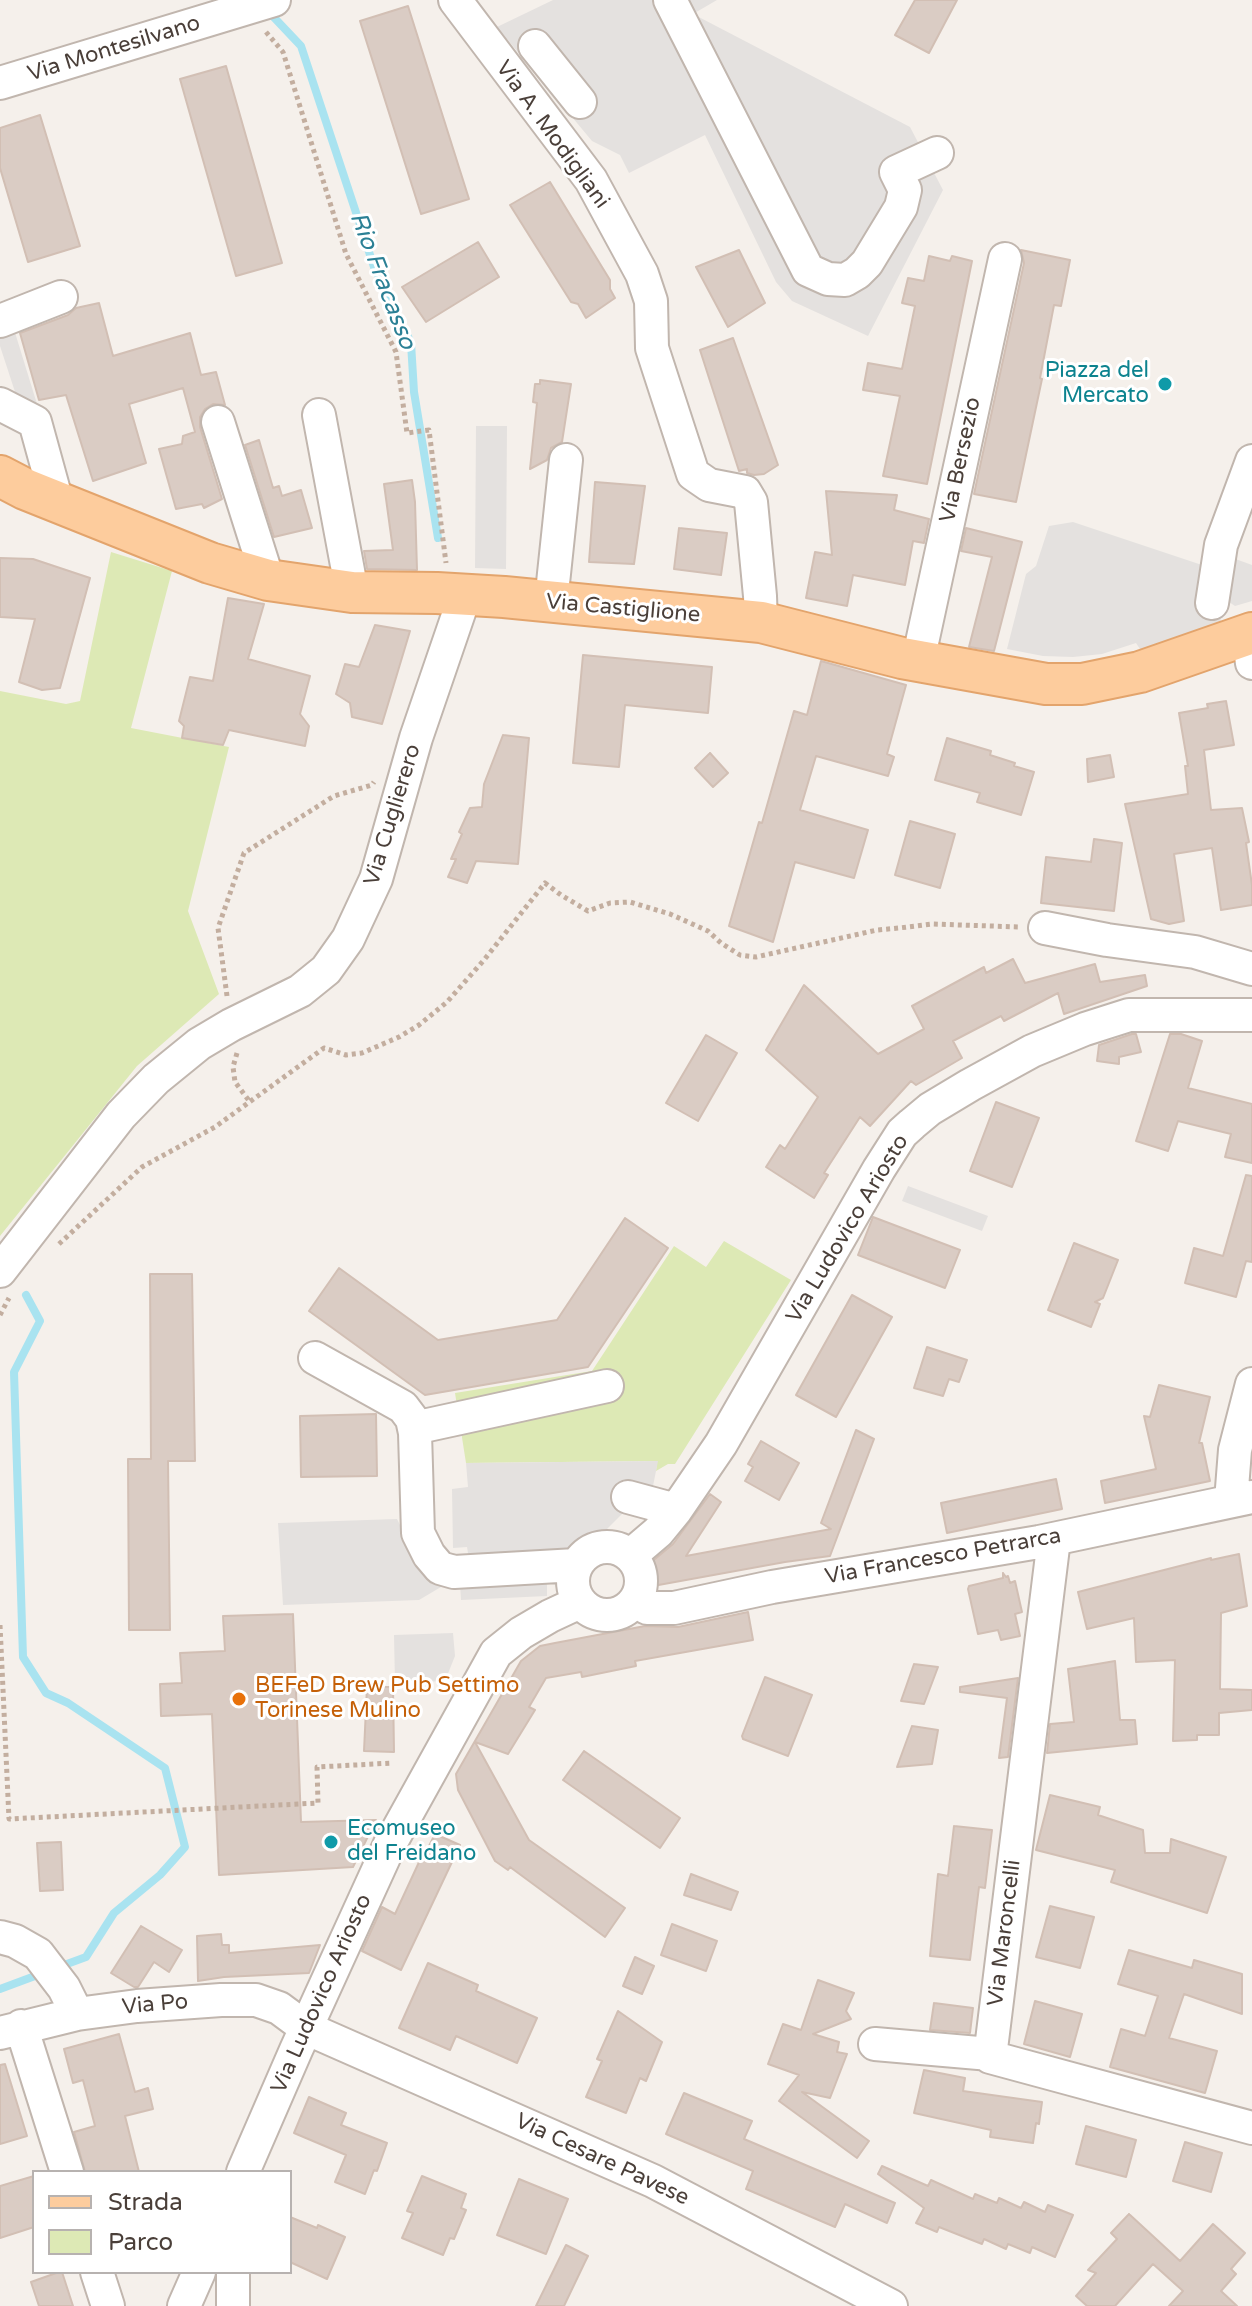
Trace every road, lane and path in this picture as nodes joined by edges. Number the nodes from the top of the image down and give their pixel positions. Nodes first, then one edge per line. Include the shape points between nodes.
1 (455, 0) edge
2 (670, 0) edge
3 (266, 3) edge
4 (535, 46) dead end
5 (0, 83) edge
6 (580, 102) dead end
7 (937, 153) dead end
8 (1005, 259) dead end
9 (61, 297) dead end
10 (0, 321) edge
11 (3, 398) edge
12 (319, 415) dead end
13 (218, 422) dead end
14 (566, 460) dead end
15 (1252, 461) edge
16 (0, 476) edge
17 (57, 502) junction
18 (268, 580) junction
19 (352, 592) junction
20 (465, 595) junction
21 (551, 602) junction
22 (1212, 603) dead end
23 (761, 622) junction
24 (1251, 643) edge
25 (918, 661) junction
26 (1045, 928) joint
27 (1252, 969) edge
28 (1252, 1015) edge
29 (231, 1025) junction
30 (250, 1102) junction
31 (49, 1254) dead end
32 (5, 1282) edge
33 (0, 1315) edge
34 (315, 1358) dead end
35 (1252, 1384) edge
36 (607, 1386) dead end
37 (414, 1428) junction
38 (628, 1497) dead end
39 (1242, 1499) edge
40 (676, 1510) junction
41 (1054, 1539) junction
42 (631, 1555) junction
43 (576, 1565) junction
44 (635, 1601) junction
45 (580, 1602) junction
46 (0, 1625) edge
47 (393, 1763) dead end
48 (0, 1937) edge
49 (77, 2014) junction
50 (306, 2028) junction
51 (11, 2030) edge
52 (875, 2044) dead end
53 (990, 2054) junction
54 (1252, 2128) edge
55 (66, 2170) edge
56 (244, 2170) edge
57 (98, 2274) edge
58 (198, 2274) edge
59 (233, 2274) edge
60 (108, 2306) edge
61 (184, 2306) edge
62 (233, 2306) edge
63 (891, 2306) edge

1 - 23 street, Via A. Modigliani via 591,180 642,274 651,301 652,348 693,474 709,485 745,492 751,502
2 - 7 street via 808,270 828,279 845,280 857,273 901,207 905,190 896,172
3 - 5 street, Via Montesilvano
4 - 6 street
8 - 25 street, Via Bersezio
9 - 10 street
11 - 17 street via 35,422
12 - 19 street
13 - 18 street
14 - 21 street
15 - 22 street via 1221,545
16 - 17 main road, Via Castiglione
17 - 18 main road, Via Castiglione via 210,563
18 - 19 main road, Via Castiglione
19 - 20 main road, Via Castiglione
20 - 21 main road, Via Castiglione
20 - 29 street, Via Cuglierero via 376,879 348,939 326,970 300,991
21 - 23 main road, Via Castiglione
23 - 25 main road, Via Castiglione
24 - 25 main road, Via Castiglione via 1082,684 1046,684
26 - 27 street via 1195,952
26 - 30 path via 932,924 877,930 756,957 740,955 708,931 670,914 630,902 588,911 545,883 447,1002 419,1025 362,1053 346,1055 324,1048
28 - 40 street, Via Ludovico Ariosto via 1129,1015 1085,1029 970,1085 912,1124 879,1169 721,1444
29 - 30 path via 237,1045 235,1082
29 - 32 street, Via Cuglierero via 188,1052 121,1115
30 - 31 path via 142,1167
32 - 33 path
34 - 37 street via 403,1407
35 - 39 street via 1235,1450
36 - 37 street
37 - 43 street via 418,1533 440,1568 454,1572
38 - 40 street
39 - 41 street, Via Francesco Petrarca
40 - 42 street, Via Ludovico Ariosto
41 - 44 street, Via Francesco Petrarca via 674,1608 647,1608
41 - 53 street, Via Maroncelli
42 - 43 street via 608,1546 595,1548
42 - 44 street via 642,1577
43 - 45 street via 574,1591
44 - 45 street via 614,1614 590,1610
45 - 50 street, Via Ludovico Ariosto via 521,1633 496,1653 390,1844
46 - 47 path via 9,1819 318,1803 317,1767
48 - 49 street via 38,1954
49 - 50 street, Via Po via 256,2000 279,2008
49 - 51 street, Via Po
50 - 56 street, Via Ludovico Ariosto
50 - 63 street, Via Cesare Pavese via 653,2181
51 - 55 street
52 - 53 street
53 - 54 street
57 - 60 street
58 - 61 street
59 - 62 street

